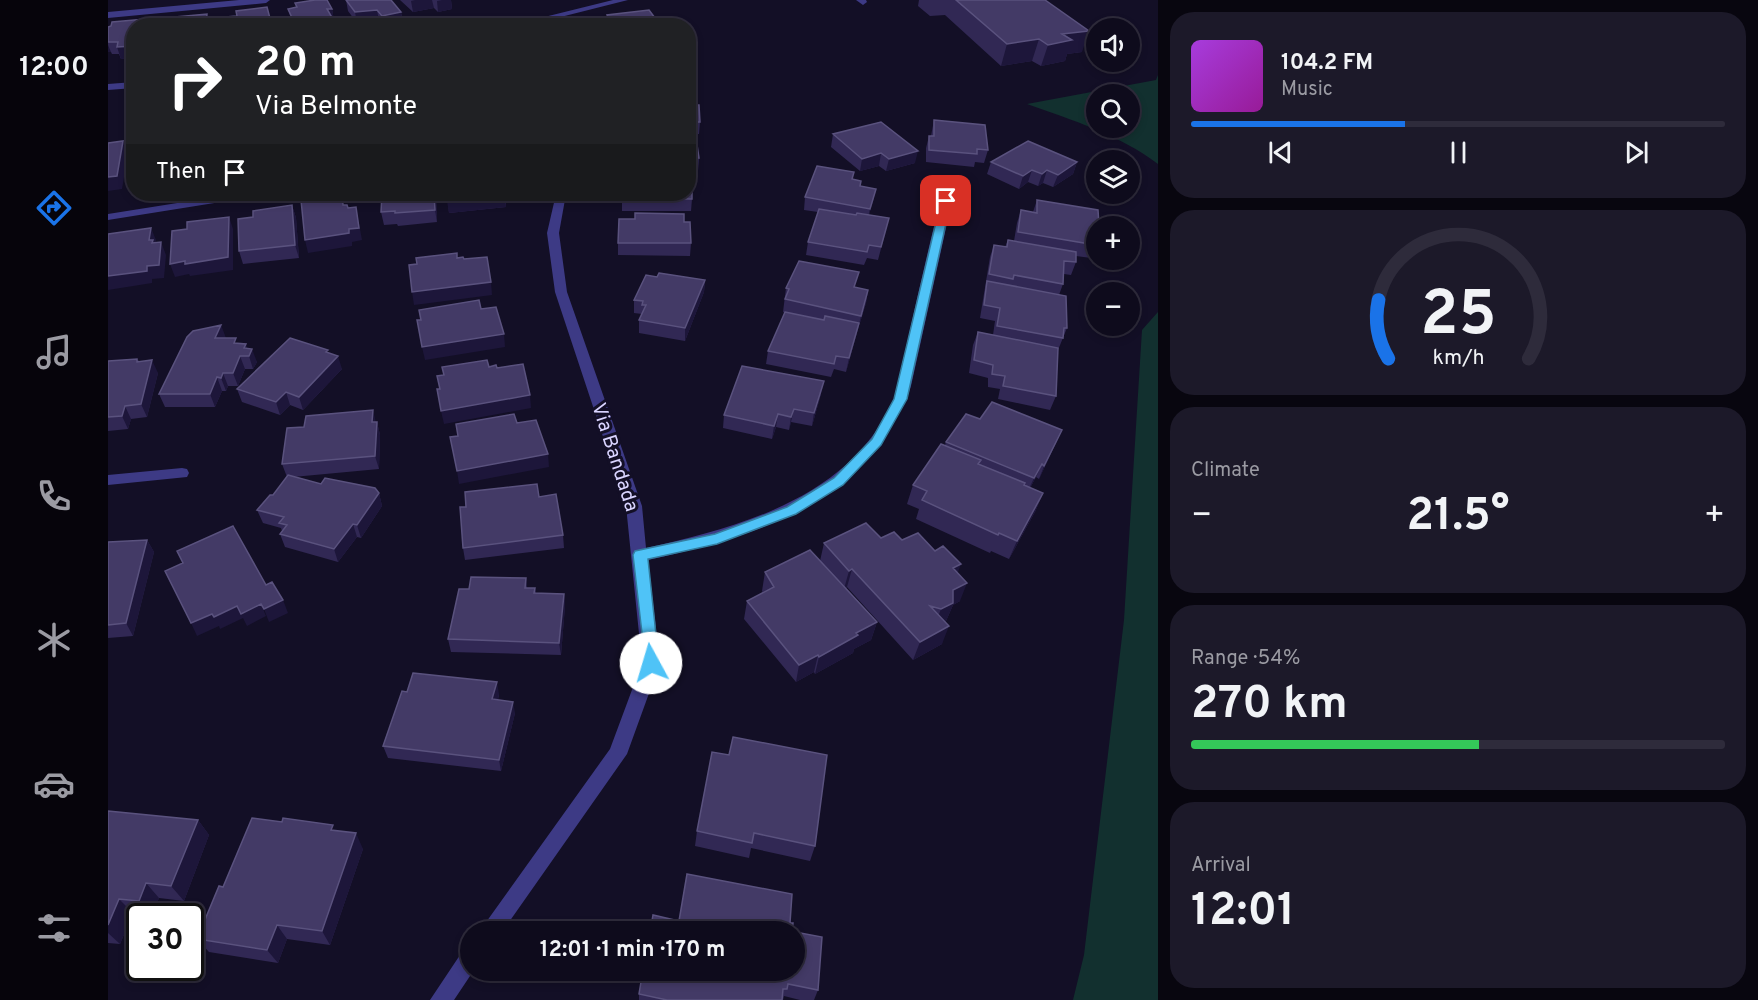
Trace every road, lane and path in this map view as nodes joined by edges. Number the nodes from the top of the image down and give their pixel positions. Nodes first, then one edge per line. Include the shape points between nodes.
1 (266, 0) edge
2 (624, 0) edge
3 (108, 15) edge
4 (559, 18) edge
5 (126, 86) edge
6 (108, 87) edge
7 (208, 201) edge
8 (560, 201) edge
9 (946, 201) dead end
10 (108, 217) edge
11 (182, 473) dead end
12 (108, 480) edge
13 (640, 555) junction
14 (497, 921) edge
15 (460, 972) edge
16 (441, 1000) edge

1 - 3 street
2 - 4 street
5 - 6 street
7 - 10 street
8 - 13 street, Via Bandada via 553,233 561,292 634,506
9 - 13 street via 901,399 876,442 838,481 792,510 717,539
11 - 12 street
13 - 14 street, Via Bandada via 651,663 618,754
15 - 16 street

